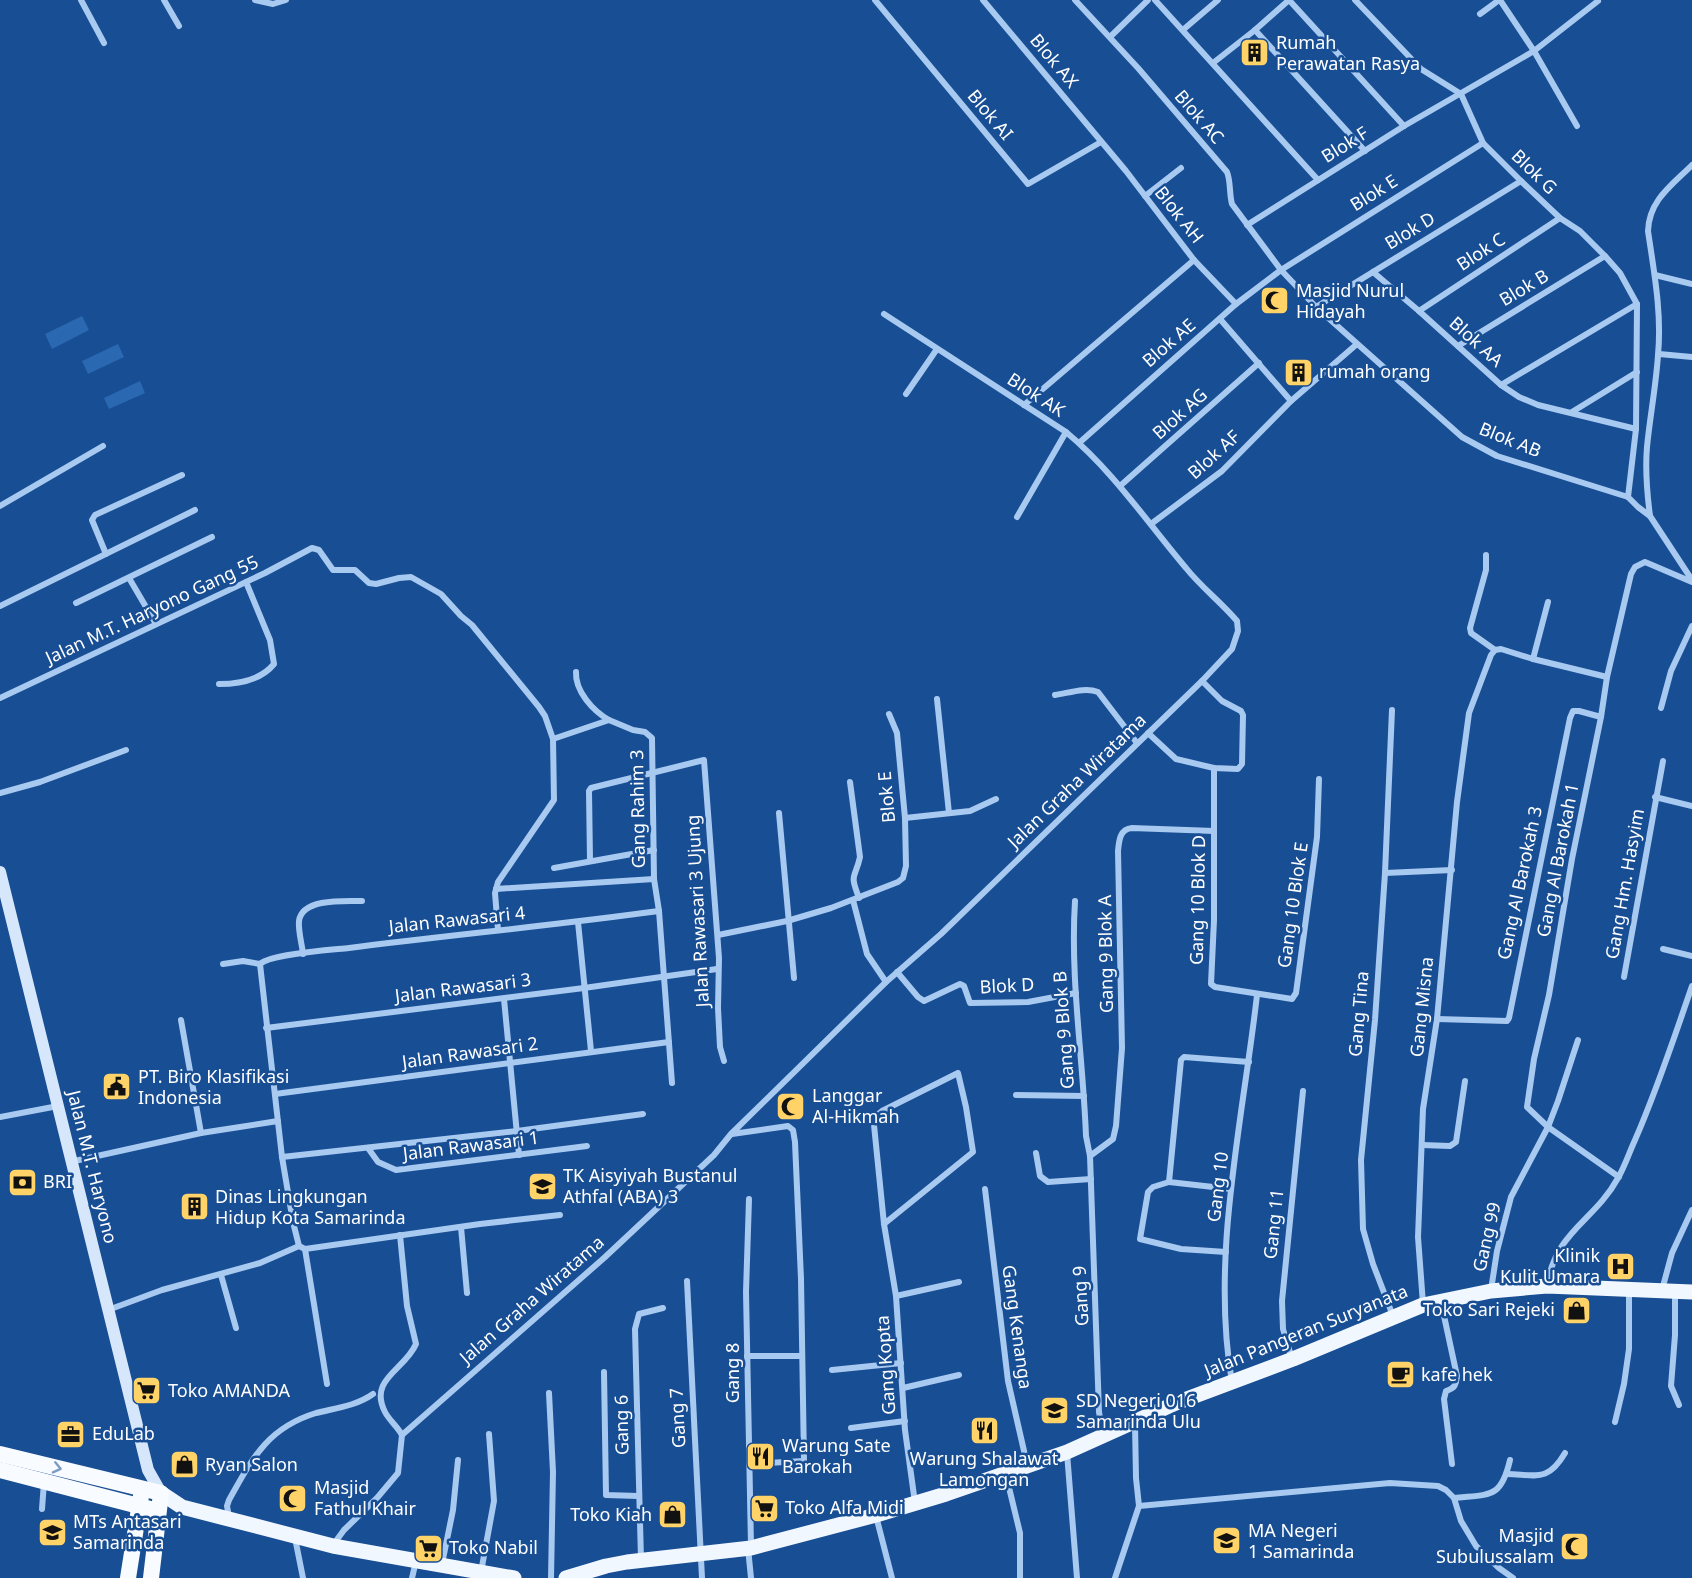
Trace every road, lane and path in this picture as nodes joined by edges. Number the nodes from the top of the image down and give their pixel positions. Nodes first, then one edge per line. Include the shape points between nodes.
1 (81, 0) edge
2 (164, 0) edge
3 (255, 0) edge
4 (286, 0) edge
5 (875, 0) edge
6 (983, 0) edge
7 (1075, 0) edge
8 (1148, 0) edge
9 (1155, 0) edge
10 (1218, 0) edge
11 (1289, 0) edge
12 (1355, 0) edge
13 (1500, 0) edge
14 (1598, 1) edge
15 (1480, 14) dead end
16 (179, 26) dead end
17 (1184, 29) junction
18 (1255, 30) junction
19 (1110, 37) junction
20 (104, 43) dead end
21 (1534, 51) junction
22 (1213, 63) junction
23 (1461, 94) junction
24 (1404, 126) junction
25 (1577, 126) dead end
26 (1101, 142) junction
27 (1483, 143) junction
28 (1365, 151) junction
29 (1692, 165) edge
30 (1181, 168) dead end
31 (1317, 180) junction
32 (1521, 182) junction
33 (1144, 196) junction
34 (1560, 218) junction
35 (1247, 225) junction
36 (1605, 256) junction
37 (1194, 260) junction
38 (1281, 270) junction
39 (1373, 272) junction
40 (1655, 275) junction
41 (1692, 284) edge
42 (1236, 304) junction
43 (1637, 304) junction
44 (1316, 307) junction
45 (1419, 311) junction
46 (884, 315) dead end
47 (1220, 319) junction
48 (1357, 344) junction
49 (1458, 346) junction
50 (937, 349) junction
51 (1659, 354) junction
52 (1692, 357) edge
53 (1259, 363) junction
54 (1637, 372) junction
55 (1501, 385) junction
56 (906, 394) dead end
57 (1291, 401) junction
58 (1024, 405) junction
59 (1572, 412) junction
60 (1635, 429) junction
61 (1066, 432) junction
62 (1079, 443) junction
63 (103, 446) dead end
64 (182, 475) dead end
65 (1120, 486) junction
66 (1628, 497) junction
67 (0, 506) edge
68 (195, 510) dead end
69 (1650, 516) junction
70 (1017, 517) dead end
71 (1151, 525) junction
72 (212, 537) dead end
73 (106, 554) junction
74 (1486, 555) dead end
75 (129, 578) junction
76 (1692, 581) edge
77 (246, 582) junction
78 (1548, 602) dead end
79 (76, 603) dead end
80 (0, 606) edge
81 (156, 624) junction
82 (1692, 626) edge
83 (1232, 649) joint
84 (1495, 650) junction
85 (1533, 659) junction
86 (576, 672) dead end
87 (1607, 676) junction
88 (1202, 681) junction
89 (219, 684) dead end
90 (1055, 695) dead end
91 (0, 698) edge
92 (937, 699) dead end
93 (1661, 708) dead end
94 (1392, 710) dead end
95 (889, 714) dead end
96 (1601, 717) junction
97 (609, 720) junction
98 (1148, 733) junction
99 (553, 739) junction
100 (1137, 743) junction
101 (126, 750) dead end
102 (1663, 761) dead end
103 (1214, 768) junction
104 (652, 773) junction
105 (1318, 779) dead end
106 (850, 782) dead end
107 (0, 794) edge
108 (1655, 797) junction
109 (996, 799) dead end
110 (1692, 806) edge
111 (779, 813) dead end
112 (949, 813) junction
113 (905, 818) junction
114 (1214, 831) junction
115 (654, 850) junction
116 (590, 861) junction
117 (554, 868) dead end
118 (1452, 870) junction
119 (0, 872) edge
120 (1385, 873) junction
121 (654, 879) junction
122 (496, 889) junction
123 (856, 899) junction
124 (362, 901) dead end
125 (1075, 901) dead end
126 (659, 911) junction
127 (787, 921) junction
128 (578, 922) junction
129 (498, 930) junction
130 (718, 935) junction
131 (1663, 949) dead end
132 (303, 954) junction
133 (1692, 956) edge
134 (223, 964) dead end
135 (260, 964) junction
136 (717, 969) junction
137 (897, 972) junction
138 (663, 977) junction
139 (1624, 977) dead end
140 (794, 978) dead end
141 (886, 982) junction
142 (1692, 986) edge
143 (584, 988) junction
144 (1076, 993) junction
145 (1257, 995) junction
146 (504, 999) junction
147 (1437, 1018) junction
148 (181, 1020) dead end
149 (266, 1028) junction
150 (1578, 1040) dead end
151 (669, 1042) junction
152 (591, 1051) junction
153 (724, 1061) dead end
154 (1249, 1062) junction
155 (509, 1063) junction
156 (1465, 1081) dead end
157 (672, 1083) dead end
158 (1304, 1091) dead end
159 (274, 1094) junction
160 (1016, 1095) dead end
161 (1084, 1096) junction
162 (58, 1106) junction
163 (643, 1113) dead end
164 (0, 1117) edge
165 (278, 1121) junction
166 (1548, 1127) junction
167 (517, 1131) junction
168 (201, 1133) junction
169 (731, 1134) junction
170 (1422, 1145) junction
171 (587, 1146) dead end
172 (369, 1148) junction
173 (1036, 1153) dead end
174 (519, 1155) junction
175 (1090, 1156) junction
176 (282, 1157) junction
177 (70, 1162) junction
178 (1619, 1177) junction
179 (1090, 1179) junction
180 (1169, 1182) junction
181 (985, 1189) dead end
182 (1231, 1189) junction
183 (749, 1199) dead end
184 (1692, 1210) edge
185 (560, 1215) dead end
186 (884, 1224) junction
187 (461, 1227) junction
188 (400, 1235) junction
189 (302, 1248) junction
190 (1226, 1252) junction
191 (220, 1275) junction
192 (687, 1281) dead end
193 (958, 1282) dead end
194 (1547, 1286) junction
195 (1629, 1289) junction
196 (1682, 1290) edge
197 (1491, 1291) junction
198 (467, 1293) dead end
199 (896, 1296) junction
200 (1440, 1301) junction
201 (1423, 1305) junction
202 (663, 1308) dead end
203 (108, 1310) junction
204 (1393, 1316) junction
205 (236, 1328) dead end
206 (747, 1356) junction
207 (802, 1356) junction
208 (1293, 1359) junction
209 (901, 1363) junction
210 (832, 1370) dead end
211 (604, 1372) dead end
212 (959, 1375) dead end
213 (1232, 1383) junction
214 (327, 1384) dead end
215 (903, 1388) junction
216 (549, 1393) dead end
217 (373, 1394) dead end
218 (1679, 1405) dead end
219 (1135, 1420) junction
220 (905, 1421) junction
221 (1614, 1422) dead end
222 (851, 1428) dead end
223 (489, 1434) dead end
224 (402, 1435) junction
225 (1103, 1435) junction
226 (1067, 1452) junction
227 (1565, 1453) dead end
228 (0, 1454) edge
229 (458, 1460) dead end
230 (1510, 1460) dead end
231 (749, 1464) junction
232 (1452, 1464) dead end
233 (1027, 1466) junction
234 (0, 1470) edge
235 (148, 1470) junction
236 (1005, 1474) junction
237 (1507, 1474) junction
238 (45, 1481) junction
239 (142, 1490) junction
240 (161, 1493) junction
241 (638, 1496) junction
242 (1454, 1498) junction
243 (915, 1503) junction
244 (1139, 1506) junction
245 (140, 1507) junction
246 (182, 1507) junction
247 (42, 1509) dead end
248 (158, 1511) junction
249 (876, 1515) junction
250 (229, 1517) junction
251 (294, 1535) junction
252 (333, 1546) junction
253 (749, 1548) junction
254 (699, 1553) junction
255 (416, 1560) junction
256 (641, 1560) junction
257 (442, 1565) junction
258 (481, 1572) junction
259 (461, 1573) edge
260 (128, 1578) edge
261 (151, 1578) edge
262 (303, 1578) edge
263 (412, 1578) edge
264 (514, 1578) edge
265 (552, 1578) edge
266 (566, 1578) edge
267 (702, 1578) edge
268 (751, 1578) edge
269 (892, 1578) edge
270 (1020, 1578) edge
271 (1077, 1578) edge
272 (1115, 1578) edge
273 (1513, 1578) edge

1 - 20 street
2 - 16 street
3 - 4 street via 273,4
5 - 26 street, Blok AI via 1028,184
6 - 26 street, Blok AX
7 - 19 street, Blok AC
8 - 19 street
9 - 17 street
10 - 17 street
11 - 18 street
11 - 24 street
12 - 23 street via 1421,69
13 - 15 street
13 - 21 street
14 - 21 street, Blok F
17 - 22 street
18 - 22 street
18 - 28 street
19 - 35 street, Blok AC via 1227,172 1232,204
21 - 23 street, Blok F
21 - 25 street
22 - 31 street
23 - 24 street, Blok F
23 - 27 street, Blok G
24 - 28 street, Blok F
26 - 33 street, Blok AH
27 - 32 street, Blok G
27 - 38 street, Blok E
28 - 31 street, Blok F
29 - 40 street via 1653,207 1648,231
30 - 33 street
31 - 35 street, Blok F
32 - 34 street, Blok G
32 - 39 street, Blok D
33 - 37 street, Blok AH
34 - 36 street, Blok G
34 - 45 street, Blok C
35 - 38 street, Blok AB
36 - 43 street, Blok G via 1620,273
36 - 49 street, Blok B
37 - 42 street, Blok AH
37 - 58 street
38 - 42 street, Blok AE
38 - 44 street, Blok AB
39 - 44 street, Blok D
39 - 45 street, Blok AA
40 - 41 street
40 - 51 street
42 - 47 street, Blok AE
43 - 54 street
43 - 55 street
44 - 48 street, Blok AB
45 - 49 street, Blok AA
46 - 50 street, Blok AK
47 - 53 street
47 - 62 street, Blok AE
48 - 57 street, Blok AF
48 - 66 street, Blok AB via 1462,436 1497,456
49 - 55 street, Blok AA
50 - 56 street
50 - 58 street, Blok AK
51 - 52 street
51 - 69 street via 1647,447
53 - 57 street
53 - 65 street, Blok AG
54 - 59 street
54 - 60 street
55 - 59 street, Blok AA via 1538,405
57 - 71 street, Blok AF via 1221,471
58 - 61 street, Blok AK
59 - 60 street, Blok AA
60 - 66 street
61 - 62 street, Blok AK
61 - 70 street
62 - 65 street, Blok AK
63 - 67 street
64 - 73 street via 95,515 93,526
65 - 71 street, Blok AK
66 - 69 street
68 - 73 street
69 - 76 street
71 - 83 street, Blok AK via 1187,570 1237,621
72 - 75 street
73 - 80 street
74 - 84 street via 1486,570 1470,628 1471,633
75 - 79 street
75 - 81 street
76 - 87 street, Gang Al Barokah 1 via 1645,562 1635,567 1630,574
77 - 81 street, Jalan M.T. Haryono Gang 55
77 - 89 street via 270,640 274,664 262,676
77 - 99 street, Jalan M.T. Haryono Gang 55 via 312,548 322,554 333,570 354,570 376,584 411,577 441,594 472,625 539,707
78 - 85 street
81 - 91 street, Jalan M.T. Haryono Gang 55
82 - 93 street via 1671,671
83 - 88 street, Jalan Graha Wiratama
84 - 85 street
84 - 118 street, Gang Misna via 1469,713
85 - 87 street
86 - 97 street via 579,688
87 - 96 street, Gang Al Barokah 1
88 - 98 street, Jalan Graha Wiratama
88 - 103 street via 1243,715 1242,764 1238,769
90 - 100 street via 1098,692
92 - 112 street
94 - 120 street, Gang Tina
95 - 113 street, Blok E via 897,733
96 - 147 street, Gang Al Barokah 3 via 1573,711 1570,718 1509,1018
96 - 166 street, Gang Al Barokah 1 via 1527,1107
97 - 99 street
97 - 104 street, Gang Rahim 3 via 651,735
98 - 100 street, Jalan Graha Wiratama
98 - 103 street via 1176,759
99 - 122 street via 553,804
100 - 137 street, Jalan Graha Wiratama
101 - 107 street
102 - 108 street, Gang Hm. Hasyim
103 - 114 street, Gang 10 Blok D
104 - 115 street, Gang Rahim 3
104 - 116 street via 590,789
104 - 130 street, Jalan Rawasari 3 Ujung via 704,760
105 - 145 street, Gang 10 Blok E via 1317,837 1296,993 1292,999
106 - 123 street via 860,857 853,874
108 - 110 street, Gang Hm. Hasyim
108 - 139 street, Gang Hm. Hasyim
109 - 112 street via 970,811
111 - 127 street
112 - 113 street
113 - 123 street, Blok E via 903,878
114 - 145 street, Gang 10 Blok D via 1212,984
114 - 175 street, Gang 9 Blok A via 1132,828 1122,833 1118,851 1122,1048 1115,1134
115 - 116 street
115 - 121 street, Gang Rahim 3
116 - 117 street
118 - 120 street
118 - 147 street, Gang Misna
119 - 162 main road, Jalan M.T. Haryono
120 - 204 street, Gang Tina via 1361,1160 1363,1229
121 - 122 street
121 - 126 street, Gang Rahim 3
122 - 129 street
123 - 127 street
123 - 141 street via 867,954
124 - 132 street via 320,902 302,914 299,921
125 - 144 street, Gang 9 Blok B
126 - 128 street, Jalan Rawasari 4
126 - 138 street, Gang Rahim 3
127 - 130 street
127 - 140 street
128 - 129 street, Jalan Rawasari 4
128 - 143 street
129 - 132 street, Jalan Rawasari 4
130 - 136 street, Jalan Rawasari 3 Ujung
131 - 133 street
132 - 135 street, Jalan Rawasari 4
134 - 135 street, Jalan Rawasari 4
135 - 149 street
136 - 138 street, Jalan Rawasari 3
136 - 153 street, Jalan Rawasari 3 Ujung
137 - 141 street, Jalan Graha Wiratama
137 - 144 street, Blok D via 924,1001 960,984 970,1003 1028,1002
138 - 143 street, Jalan Rawasari 3
138 - 151 street, Gang Rahim 3
141 - 169 street, Jalan Graha Wiratama
142 - 178 street via 1649,1108
143 - 146 street, Jalan Rawasari 3
143 - 152 street
144 - 161 street, Gang 9 Blok B
145 - 154 street, Gang 10
146 - 149 street, Jalan Rawasari 3
146 - 155 street
147 - 170 street, Gang Misna
148 - 168 street
149 - 159 street
150 - 166 street, Gang 99
151 - 152 street, Jalan Rawasari 2
151 - 157 street, Gang Rahim 3
152 - 155 street, Jalan Rawasari 2
154 - 180 street via 1182,1058
154 - 182 street, Gang 10
155 - 159 street, Jalan Rawasari 2
155 - 167 street
156 - 170 street via 1456,1142 1450,1146
158 - 208 street, Gang 11 via 1282,1301 1283,1329
159 - 165 street
160 - 161 street
161 - 175 street, Gang 9 Blok B
162 - 164 street
162 - 177 main road, Jalan M.T. Haryono
163 - 167 street
165 - 168 street
165 - 176 street
166 - 178 street, Gang Al Barokah 1
166 - 197 street, Gang 99 via 1511,1197
167 - 172 street
167 - 174 street
168 - 177 street
169 - 207 street via 788,1126 793,1130
169 - 224 street, Jalan Graha Wiratama via 714,1155 604,1258
170 - 201 street, Gang Misna via 1418,1237
171 - 174 street, Jalan Rawasari 1
172 - 174 street, Jalan Rawasari 1 via 378,1162 396,1170
172 - 176 street
173 - 179 street via 1040,1176 1048,1182
175 - 179 street, Gang 9
176 - 189 street via 293,1222
177 - 203 main road, Jalan M.T. Haryono
178 - 194 street via 1606,1198 1561,1245
179 - 225 street, Gang 9 via 1098,1412
180 - 182 street
180 - 190 street via 1149,1190 1140,1239 1181,1249
181 - 233 street, Gang Kenanga via 1008,1381
182 - 190 street, Gang 10
183 - 206 street, Gang 8
184 - 196 street via 1672,1253
185 - 187 street
186 - 186 street, Gang Kopta via 973,1152 958,1073 877,1116 874,1125
186 - 199 street, Gang Kopta
187 - 188 street
187 - 198 street
188 - 189 street
188 - 224 street via 407,1306 416,1344 380,1391 385,1412
189 - 191 street
189 - 214 street
190 - 213 street, Gang 10 via 1224,1321
191 - 203 street
191 - 205 street
192 - 254 street, Gang 7
193 - 199 street
194 - 195 main road, Jalan Pangeran Suryanata
194 - 197 main road, Jalan Pangeran Suryanata
195 - 196 main road, Jalan Pangeran Suryanata
195 - 221 street via 1629,1349
196 - 218 street via 1671,1386
197 - 200 main road, Jalan Pangeran Suryanata
199 - 209 street, Gang Kopta
200 - 201 main road, Jalan Pangeran Suryanata
200 - 232 street via 1457,1376 1454,1388 1444,1394
201 - 204 main road, Jalan Pangeran Suryanata
202 - 241 street, Gang 6 via 639,1314 635,1329
203 - 235 main road, Jalan M.T. Haryono
204 - 208 main road, Jalan Pangeran Suryanata
206 - 207 street
206 - 231 street, Gang 8
207 - 231 street via 804,1461
208 - 213 main road, Jalan Pangeran Suryanata
209 - 210 street
209 - 215 street, Gang Kopta
211 - 241 street via 606,1495
212 - 215 street
213 - 219 main road, Jalan Pangeran Suryanata
215 - 220 street, Gang Kopta
216 - 265 street
217 - 250 street via 357,1403 305,1417 274,1434 256,1454 229,1500
219 - 225 main road, Jalan Pangeran Suryanata
219 - 244 street
220 - 222 street
220 - 243 street, Gang Kopta
223 - 258 street via 494,1501
224 - 252 street via 397,1476
225 - 226 main road, Jalan Pangeran Suryanata
226 - 233 main road, Jalan Pangeran Suryanata
226 - 271 street
227 - 237 street via 1543,1475
228 -> 239 highway
229 - 257 street
230 - 237 street
231 - 253 street, Gang 8
233 - 236 main road, Jalan Pangeran Suryanata
234 - 238 highway
235 - 239 main road
235 - 240 main road, Jalan M.T. Haryono
236 - 243 main road, Jalan Pangeran Suryanata
236 - 270 street via 1020,1533
237 - 242 street via 1493,1493
238 - 245 highway
238 - 247 street
239 - 240 highway
239 - 245 highway
240 - 246 main road
240 - 248 highway
241 - 256 street, Gang 6
242 - 244 street via 1438,1486 1390,1483
242 - 273 street via 1461,1521 1476,1546
243 - 249 main road, Jalan Pangeran Suryanata
244 - 272 street
245 - 248 highway
245 - 260 highway
246 - 248 main road
246 - 250 main road
248 - 261 highway
249 - 253 main road, Jalan Pangeran Suryanata
249 - 269 street
250 - 251 main road
251 - 252 main road
251 - 262 street
252 - 255 main road
253 - 254 main road, Jalan Pangeran Suryanata
253 - 268 street, Gang 8
254 - 256 main road, Jalan Pangeran Suryanata
254 - 267 street, Gang 7
255 - 257 main road
255 - 263 street
256 - 266 main road, Jalan Pangeran Suryanata
257 - 259 main road
258 - 259 main road
258 - 264 main road

